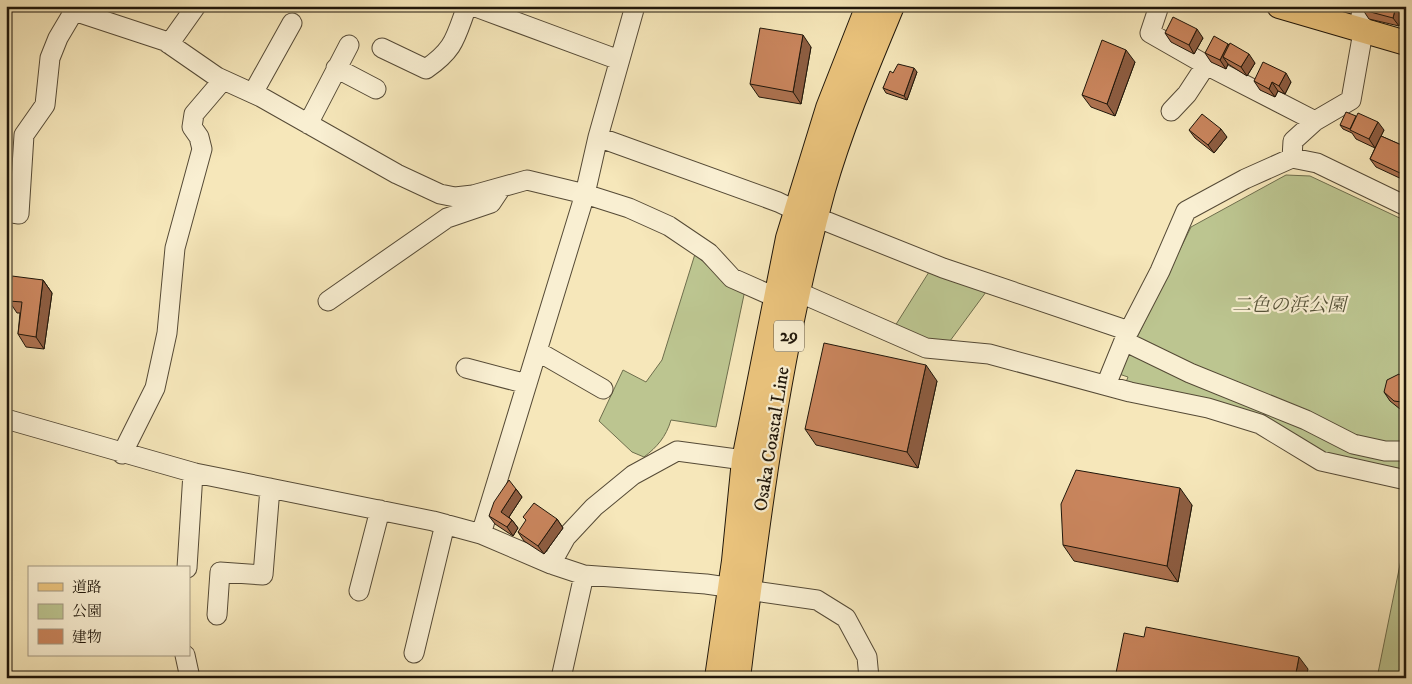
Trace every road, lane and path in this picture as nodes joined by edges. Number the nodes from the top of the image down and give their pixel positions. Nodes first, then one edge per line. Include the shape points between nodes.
1 (196, 6) edge
2 (466, 6) edge
3 (474, 6) edge
4 (635, 6) edge
5 (868, 6) edge
6 (892, 6) edge
7 (1159, 6) edge
8 (1279, 6) edge
9 (1363, 6) edge
10 (71, 8) edge
11 (292, 23) dead end
12 (1361, 31) junction
13 (1406, 42) edge
14 (170, 44) junction
15 (349, 45) dead end
16 (382, 48) dead end
17 (619, 60) junction
18 (1206, 65) junction
19 (336, 68) junction
20 (224, 80) junction
21 (376, 89) dead end
22 (253, 93) junction
23 (1171, 111) dead end
24 (1315, 121) junction
25 (308, 124) junction
26 (598, 136) junction
27 (1292, 158) junction
28 (501, 187) junction
29 (586, 194) junction
30 (1406, 206) edge
31 (6, 212) edge
32 (806, 216) junction
33 (328, 294) dead end
34 (788, 295) junction
35 (1126, 336) junction
36 (537, 351) junction
37 (466, 368) dead end
38 (527, 384) junction
39 (1106, 385) junction
40 (603, 389) dead end
41 (6, 419) edge
42 (1406, 450) edge
43 (122, 454) junction
44 (744, 460) junction
45 (193, 473) junction
46 (1406, 480) edge
47 (270, 488) junction
48 (380, 510) junction
49 (446, 524) junction
50 (480, 534) junction
51 (550, 564) junction
52 (187, 566) edge
53 (584, 575) junction
54 (740, 589) junction
55 (359, 591) dead end
56 (217, 615) dead end
57 (414, 653) dead end
58 (185, 656) edge
59 (190, 678) edge
60 (561, 678) edge
61 (717, 678) edge
62 (738, 678) edge
63 (870, 678) edge

1 - 14 street
2 - 16 street via 451,48 426,69
3 - 17 street
4 - 17 street
5 - 32 main road, Osaka Coastal Line / 29 via 828,108
6 - 32 main road, Osaka Coastal Line / 29 via 848,116 823,190
7 - 18 street via 1150,33
8 - 12 main road
9 - 12 street
10 - 14 street
10 - 31 street via 50,58 45,105 24,135 19,214
11 - 22 street
12 - 13 main road
12 - 24 street via 1351,100
14 - 20 street
15 - 19 street
17 - 26 street
18 - 23 street
18 - 24 street
19 - 21 street
19 - 25 street
20 - 22 street
20 - 43 street via 194,114 192,127 202,149 175,248 167,333 155,388
22 - 25 street
24 - 27 street via 1293,141
25 - 28 street via 440,194 455,197
26 - 29 street
26 - 32 street via 778,202
27 - 30 street via 1317,162
27 - 35 street via 1186,211 1160,271
28 - 29 street via 527,180
28 - 33 street via 491,203 447,218
29 - 34 street via 669,226 708,253 732,278
29 - 36 street
32 - 34 main road, Osaka Coastal Line / 29 via 788,238
32 - 35 street
34 - 39 street via 926,348 989,354
34 - 44 main road, Osaka Coastal Line / 29 via 759,377
34 - 54 main road, Osaka Coastal Line / 29 via 771,439
35 - 39 street
35 - 42 street via 1190,374 1306,420 1354,444 1385,451
36 - 38 street
36 - 40 street
37 - 38 street
38 - 50 street
39 - 46 street via 1208,408 1260,424 1321,461
41 - 43 street
43 - 45 street
44 - 51 street via 677,451 633,475 594,507 566,537
44 - 54 main road, Osaka Coastal Line / 29
45 - 47 street
45 - 52 street
47 - 48 street
47 - 56 street via 263,575 220,572
48 - 49 street
48 - 55 street
49 - 50 street
49 - 57 street
50 - 51 street
51 - 53 street
53 - 54 street
53 - 60 street
54 - 61 main road, Osaka Coastal Line / 29
54 - 62 main road, Osaka Coastal Line / 29
54 - 63 street via 817,600 846,618 867,657
58 - 59 street

